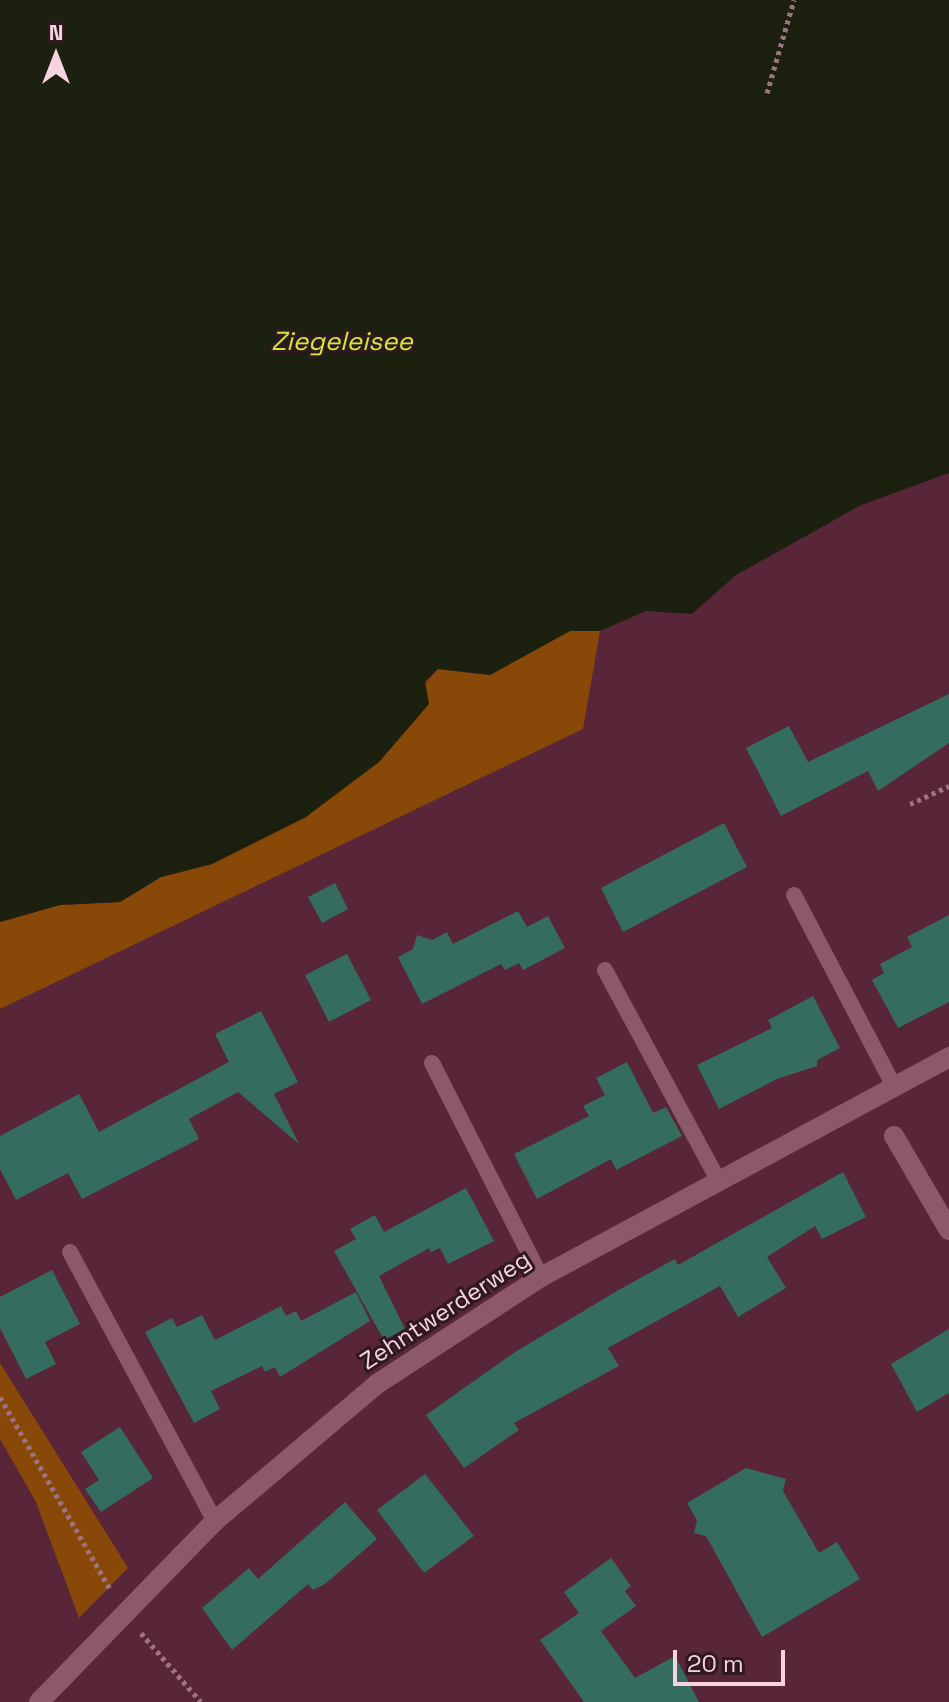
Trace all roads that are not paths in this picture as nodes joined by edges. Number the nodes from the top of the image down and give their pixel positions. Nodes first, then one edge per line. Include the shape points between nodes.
1 (794, 895) dead end
2 (605, 970) dead end
3 (949, 1057) edge
4 (432, 1063) dead end
5 (894, 1086) junction
6 (894, 1136) dead end
7 (717, 1178) junction
8 (949, 1230) edge
9 (70, 1252) dead end
10 (541, 1277) junction
11 (215, 1521) junction
12 (39, 1702) edge

1 - 5 lane
2 - 7 lane
3 - 5 street, Zehntwerderweg
4 - 10 lane
5 - 7 street, Zehntwerderweg
6 - 8 street
7 - 10 street, Zehntwerderweg
9 - 11 lane
10 - 11 street, Zehntwerderweg via 377,1384
11 - 12 street, Zehntwerderweg

